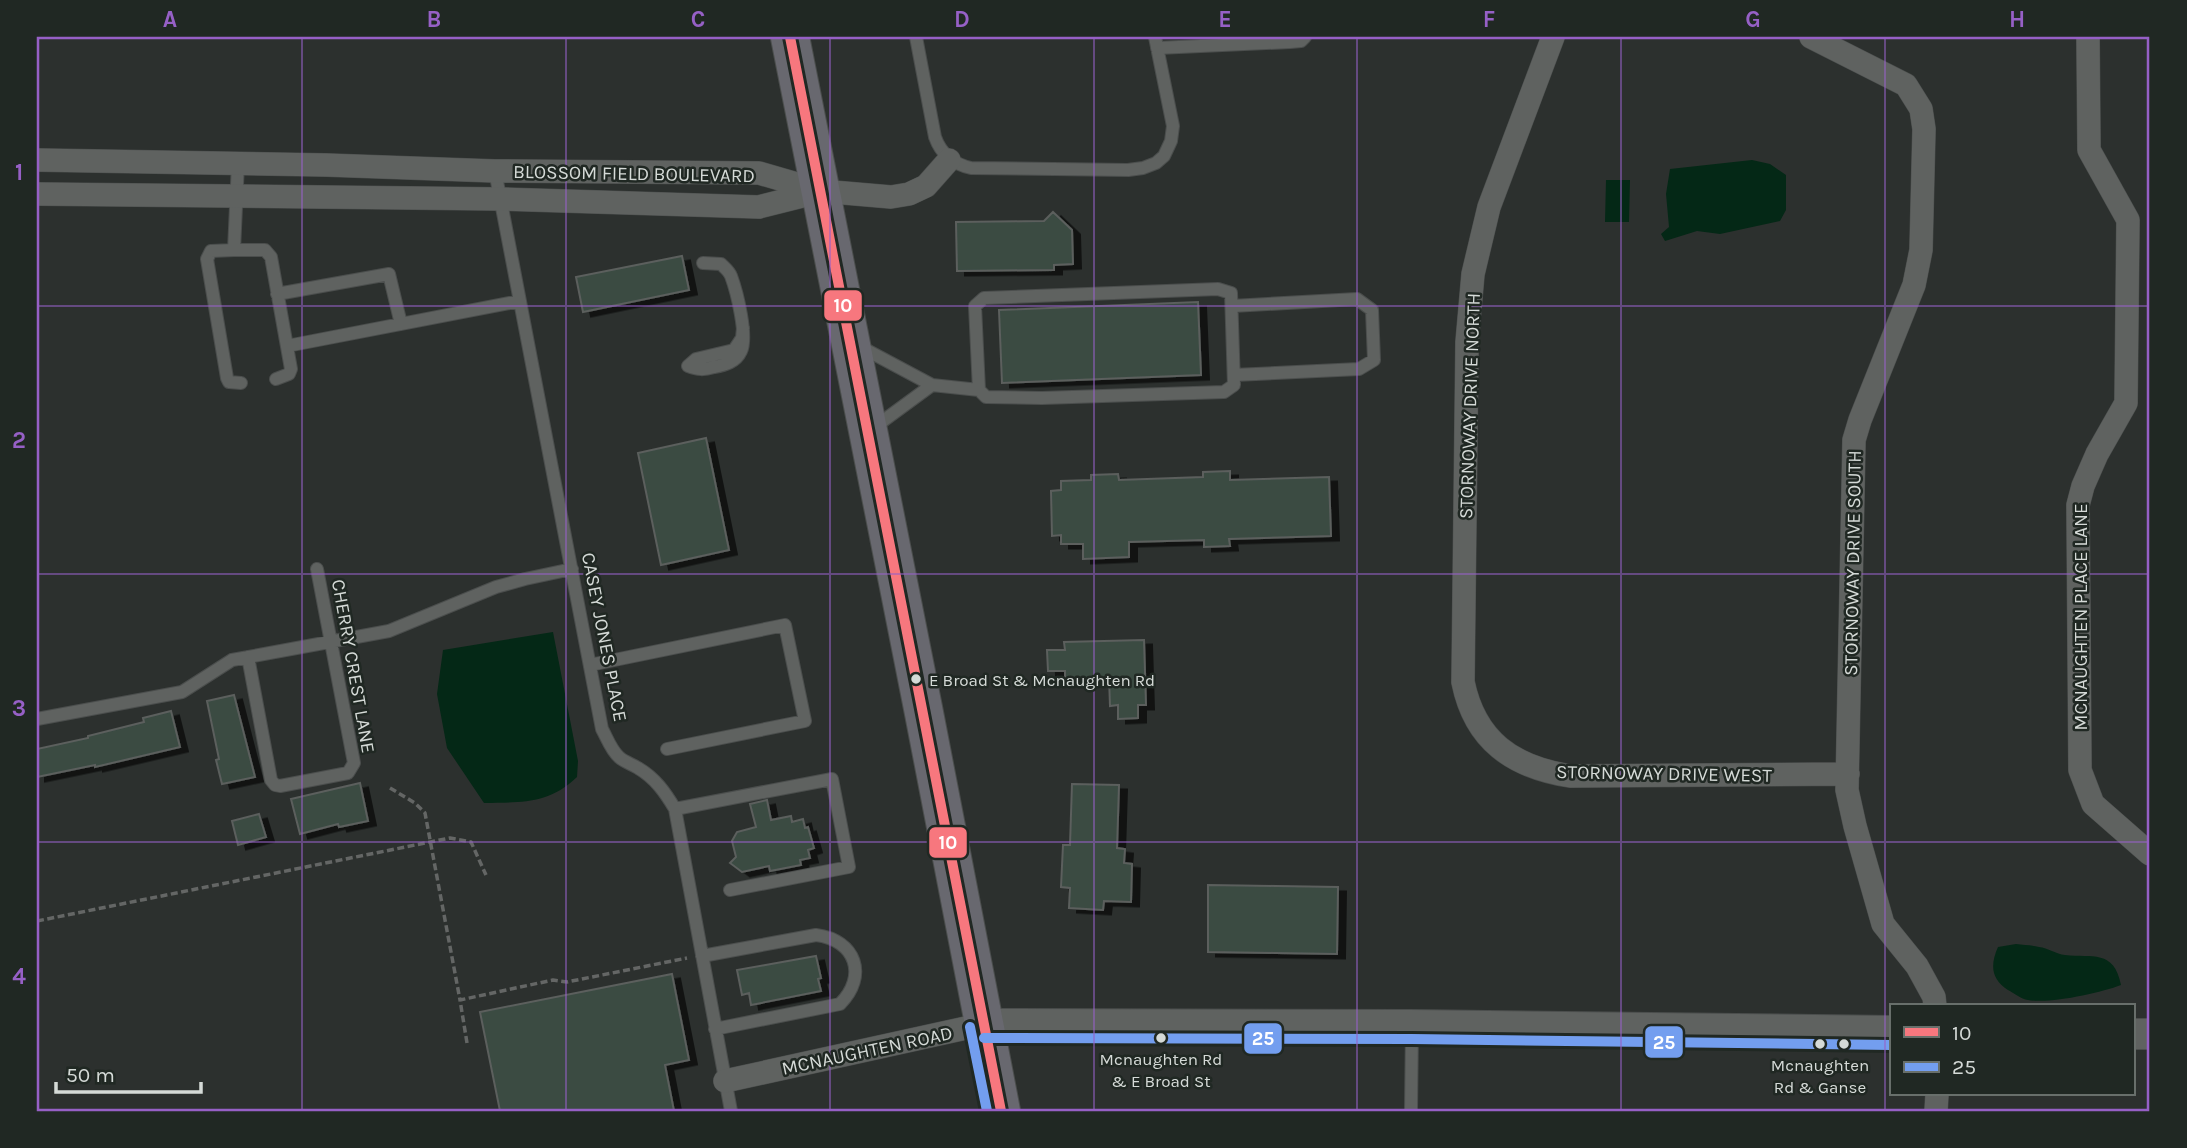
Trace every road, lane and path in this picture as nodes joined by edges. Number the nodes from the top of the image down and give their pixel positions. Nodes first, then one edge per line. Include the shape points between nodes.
1 (790, 37) edge
2 (916, 37) edge
3 (1305, 37) edge
4 (1553, 37) edge
5 (1811, 37) edge
6 (2088, 37) edge
7 (1156, 42) edge
8 (37, 160) edge
9 (949, 160) junction
10 (238, 163) junction
11 (495, 171) junction
12 (821, 191) junction
13 (37, 194) edge
14 (237, 196) junction
15 (501, 199) junction
16 (234, 250) junction
17 (703, 263) dead end
18 (277, 293) junction
19 (520, 301) junction
20 (1232, 306) junction
21 (401, 324) junction
22 (851, 342) junction
23 (287, 346) junction
24 (688, 366) dead end
25 (1234, 375) junction
26 (276, 379) dead end
27 (241, 383) dead end
28 (932, 385) junction
29 (979, 390) junction
30 (869, 431) junction
31 (317, 569) dead end
32 (572, 569) junction
33 (330, 642) junction
34 (248, 657) junction
35 (590, 665) junction
36 (37, 719) edge
37 (1490, 739) joint
38 (667, 749) dead end
39 (1848, 774) junction
40 (390, 788) dead end
41 (675, 809) junction
42 (430, 842) junction
43 (2150, 854) edge
44 (486, 875) dead end
45 (730, 890) dead end
46 (37, 921) edge
47 (702, 956) junction
48 (690, 970) dead end
49 (460, 1000) junction
50 (1935, 1004) edge
51 (984, 1024) junction
52 (1412, 1025) junction
53 (715, 1029) junction
54 (1890, 1031) edge
55 (467, 1043) dead end
56 (725, 1081) junction
57 (731, 1111) edge
58 (1001, 1111) edge
59 (1411, 1111) edge

1 - 12 highway
2 - 9 lane via 935,137
3 - 7 lane via 1290,42
4 - 37 street, STORNOWAY DRIVE NORTH via 1489,207 1469,310 1463,682 1468,705
5 - 39 street, STORNOWAY DRIVE SOUTH via 1906,85 1921,110 1924,129 1922,250 1909,301 1854,440
6 - 43 street, MCNAUGHTEN PLACE LANE via 2089,150 2128,220 2126,402 2097,454 2078,505 2080,770 2093,804
7 - 9 lane via 1172,126 1171,141 1156,163 1128,170 971,168
8 - 10 street, BLOSSOM FIELD BOULEVARD
9 - 12 street via 926,186 909,194 891,197
10 - 11 street, BLOSSOM FIELD BOULEVARD
10 - 14 lane
11 - 12 street, BLOSSOM FIELD BOULEVARD via 759,173
11 - 15 lane, CASEY JONES PLACE
12 - 15 street, BLOSSOM FIELD BOULEVARD via 759,206
12 - 22 highway
13 - 14 street, BLOSSOM FIELD BOULEVARD
14 - 15 street, BLOSSOM FIELD BOULEVARD
14 - 16 lane
15 - 19 lane, CASEY JONES PLACE
16 - 18 lane via 270,253
16 - 27 lane via 211,251 207,258 227,378
17 - 24 lane via 721,264 731,274 744,340 742,350 729,364 704,370
18 - 21 lane via 389,274
18 - 23 lane
19 - 21 lane
19 - 32 lane, CASEY JONES PLACE
20 - 25 lane
20 - 25 lane via 1357,299 1372,310 1374,360 1359,369
20 - 29 lane via 1231,293 1218,289 984,298 975,306
21 - 23 lane
22 - 28 lane
22 - 30 highway
23 - 26 lane via 291,369
25 - 29 lane via 1234,385 1210,393 1042,398 986,397
28 - 29 lane
28 - 30 lane
30 - 51 highway
31 - 33 lane, CHERRY CREST LANE
32 - 33 lane via 496,587 389,631
32 - 35 lane, CASEY JONES PLACE
33 - 34 lane
33 - 34 lane, CHERRY CREST LANE via 353,768 348,773 280,786 271,780
34 - 36 lane via 224,664 182,692
35 - 38 lane via 785,625 805,721
35 - 41 lane, CASEY JONES PLACE via 602,729 613,751 654,779
37 - 39 street, STORNOWAY DRIVE WEST via 1526,765 1570,775
39 - 50 street, STORNOWAY DRIVE SOUTH via 1854,825 1883,924 1917,966
40 - 42 path via 425,813
41 - 45 lane via 832,779 849,867
41 - 47 lane, CASEY JONES PLACE
42 - 44 path via 450,838 471,842
42 - 46 path
42 - 49 path
47 - 53 lane, CASEY JONES PLACE
47 - 53 lane via 830,936 850,952 856,977 850,994 840,1004
48 - 49 path via 687,957
49 - 55 path
51 - 52 street, MCNAUGHTEN ROAD
51 - 56 street, MCNAUGHTEN ROAD
51 - 58 highway
52 - 54 street, MCNAUGHTEN ROAD
52 - 59 lane
53 - 56 lane, CASEY JONES PLACE
56 - 57 lane, CASEY JONES PLACE

